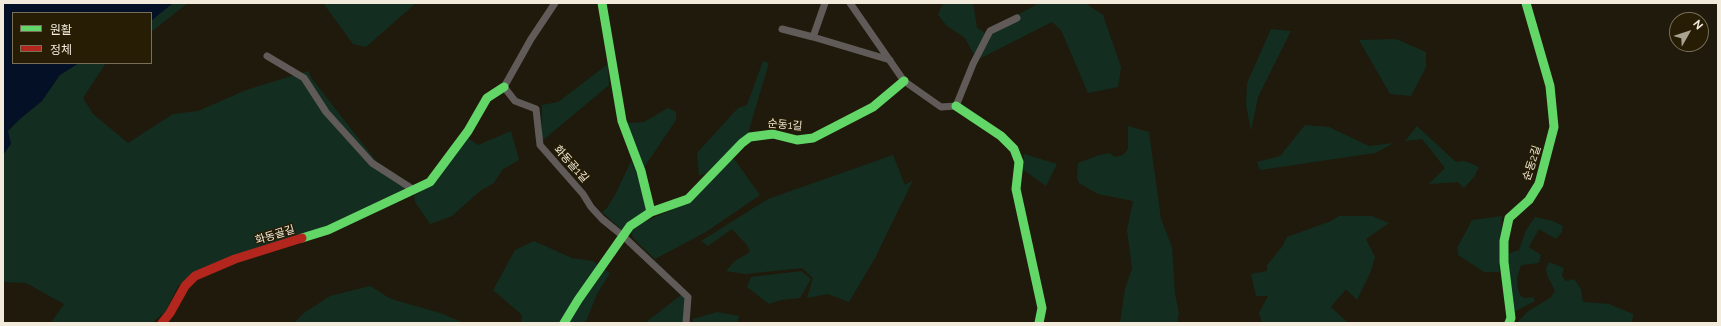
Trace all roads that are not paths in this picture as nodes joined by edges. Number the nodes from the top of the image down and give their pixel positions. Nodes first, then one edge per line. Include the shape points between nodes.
1 (555, 3) edge
2 (602, 3) edge
3 (825, 3) edge
4 (850, 3) edge
5 (1526, 3) edge
6 (1016, 18) dead end
7 (782, 29) dead end
8 (813, 37) junction
9 (267, 56) dead end
10 (890, 60) junction
11 (904, 81) junction
12 (504, 87) junction
13 (956, 106) junction
14 (414, 190) junction
15 (651, 212) junction
16 (623, 236) junction
17 (162, 323) edge
18 (564, 323) edge
19 (686, 323) edge
20 (1039, 323) edge
21 (1509, 323) edge

1 - 12 street
2 - 15 street via 622,121 641,171
3 - 8 street
4 - 10 street
5 - 21 street, 순동2길 via 1550,86 1554,128 1539,184 1529,200 1509,218 1504,241 1504,262 1511,318
6 - 13 street via 990,31
7 - 8 street
8 - 10 street
9 - 14 street via 304,78 326,112 372,163
10 - 11 street
11 - 13 street via 941,107
11 - 15 street, 순동1길 via 873,107 813,138 797,140 773,134 750,137 688,198
12 - 14 street, 화동골길 via 487,98 468,130 430,182
12 - 16 street, 화동골1길 via 515,101 536,109 540,145 584,194 591,207
13 - 20 street via 1001,136 1014,149 1019,162 1016,189 1042,308
14 - 17 street, 화동골길 via 328,230 235,259 195,276 185,286
15 - 16 street, 순동1길 via 630,226
16 - 18 street, 순동1길
16 - 19 street via 688,297

